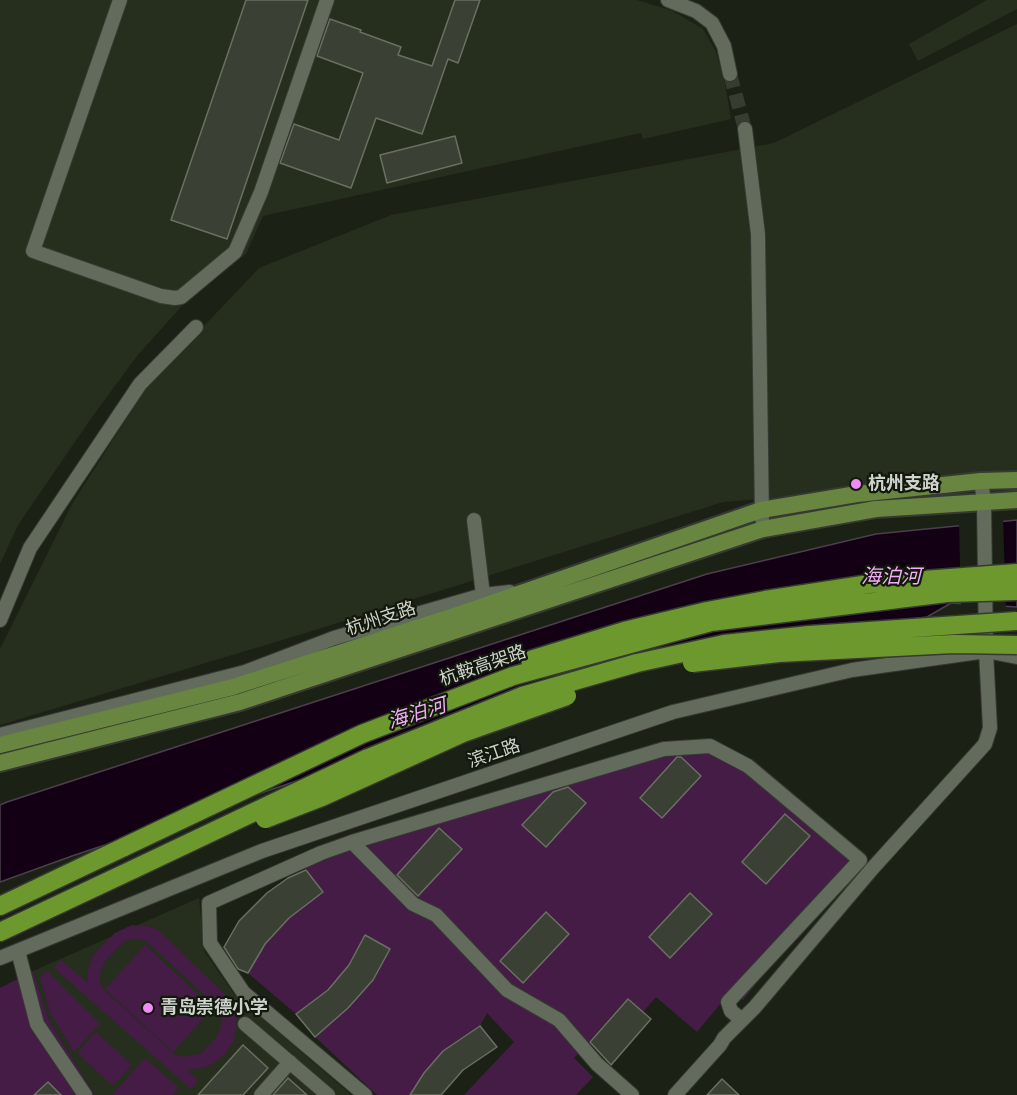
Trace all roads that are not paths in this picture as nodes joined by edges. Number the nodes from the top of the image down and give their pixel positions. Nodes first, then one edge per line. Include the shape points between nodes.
1 (120, 0) edge
2 (327, 0) edge
3 (668, 0) edge
4 (730, 74) tunnel mouth
5 (745, 129) tunnel mouth
6 (196, 327) dead end
7 (1017, 480) edge
8 (981, 481) junction
9 (1017, 500) edge
10 (761, 510) junction
11 (984, 510) junction
12 (474, 520) dead end
13 (763, 529) junction
14 (1017, 573) edge
15 (530, 590) junction
16 (1017, 591) edge
17 (483, 595) junction
18 (0, 620) edge
19 (1017, 621) edge
20 (462, 622) junction
21 (986, 645) junction
22 (1017, 645) edge
23 (1017, 657) edge
24 (0, 735) edge
25 (0, 745) edge
26 (335, 747) junction
27 (0, 763) edge
28 (352, 842) junction
29 (134, 869) junction
30 (0, 906) edge
31 (0, 932) edge
32 (18, 951) junction
33 (0, 958) edge
34 (742, 1020) junction
35 (245, 1024) dead end
36 (291, 1062) junction
37 (85, 1095) edge
38 (261, 1095) edge
39 (328, 1095) edge
40 (365, 1095) edge
41 (632, 1095) edge
42 (675, 1095) edge

1 - 2 street via 33,251 174,298 181,297 235,252 261,192
3 - 4 street via 696,11 712,23 724,46
5 - 10 street via 758,234
6 - 18 street via 140,384 36,538
7 - 8 main road, 杭州支路
8 - 10 main road, 杭州支路 via 856,494
8 - 11 street
9 - 11 main road, 杭州支路
10 - 13 street
10 - 15 main road, 杭州支路
11 - 13 main road, 杭州支路 via 876,509
11 - 21 street, bridge
12 - 17 street
13 - 20 main road, 杭州支路
14 - 26 highway, bridge via 869,584 707,611 624,631 494,672
15 - 17 street
15 - 20 main road, 杭州支路
16 - 26 highway, 杭鞍高架路, bridge via 947,593 711,622 513,676
17 - 24 street via 334,638 245,672
19 - 29 highway, bridge via 724,644 637,663 522,696 379,753
20 - 25 main road, 杭州支路 via 233,687
20 - 27 main road, 杭州支路 via 240,702
21 - 23 street, 滨江路
21 - 32 street, 滨江路 via 852,670 673,712 262,851
21 - 34 street via 990,728 985,744
22 - 29 highway, bridge via 954,644 779,653 708,660 650,672 557,699 463,733 322,797
26 - 30 highway, 杭鞍高架路, bridge
28 - 34 street via 664,749 710,746 748,766 860,860 728,1002 731,1011
28 - 40 street via 209,903 210,943 243,992
28 - 41 street via 413,904 436,915 507,990 559,1020 597,1064
29 - 31 highway
32 - 33 street, 滨江路
32 - 37 street via 37,1024
34 - 42 street
35 - 36 street
36 - 38 street
36 - 39 street

